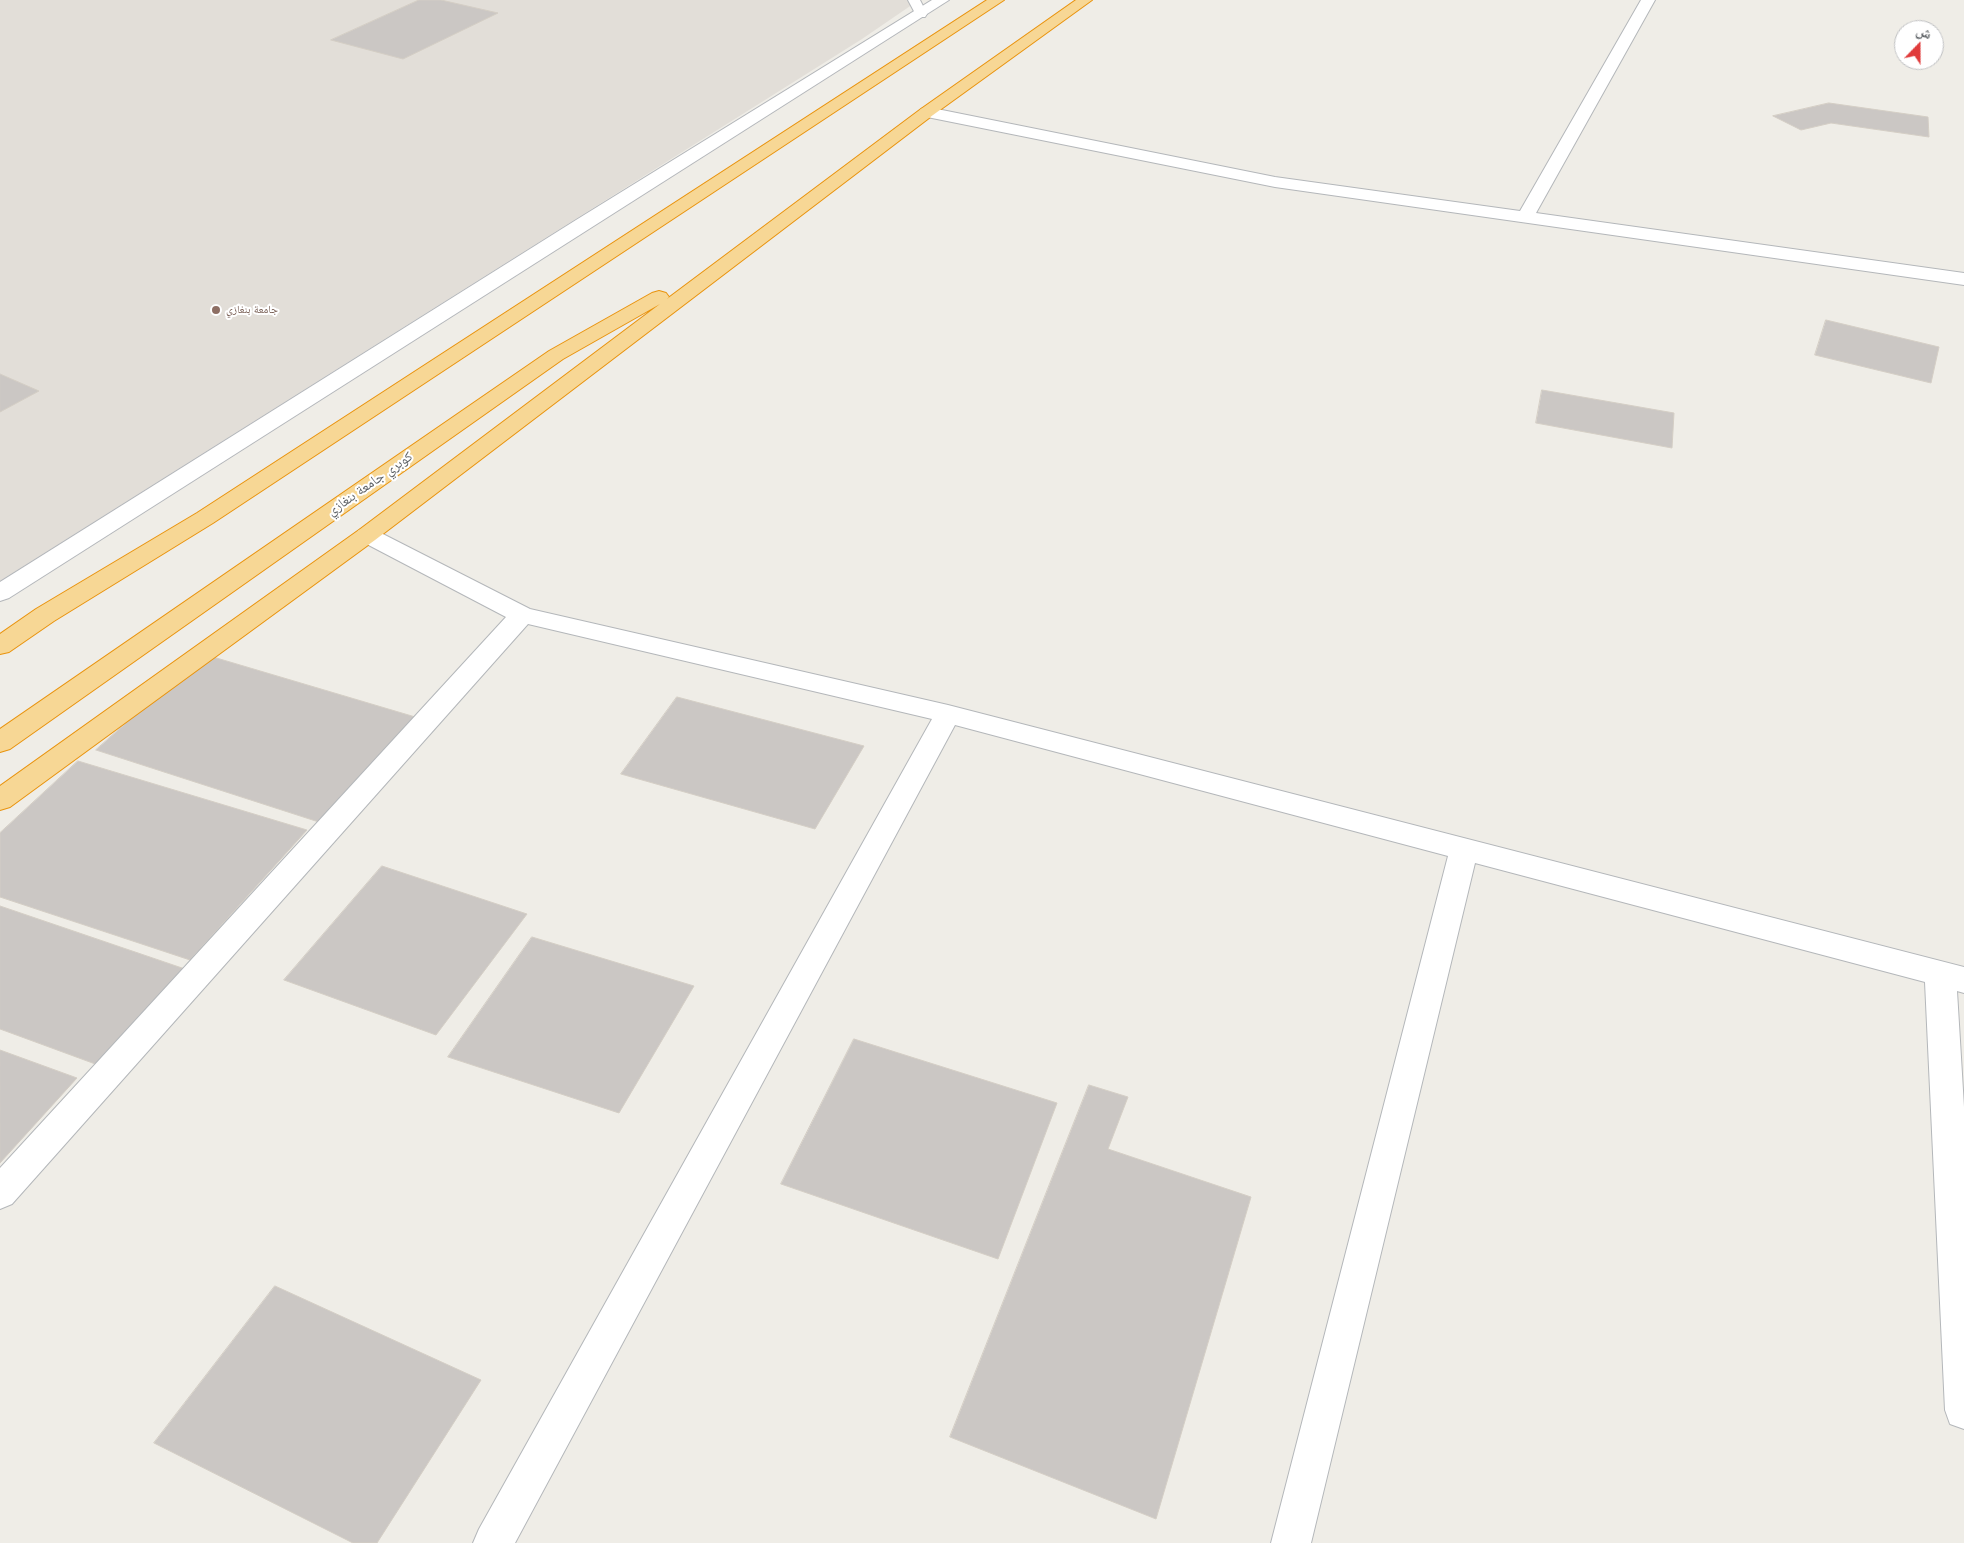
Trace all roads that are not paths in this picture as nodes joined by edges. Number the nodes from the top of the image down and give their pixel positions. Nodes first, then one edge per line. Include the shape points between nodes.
1 (942, 0) edge
2 (997, 0) edge
3 (1084, 0) edge
4 (1648, 0) edge
5 (918, 7) edge
6 (927, 112) junction
7 (1525, 217) junction
8 (751, 245) junction
9 (1964, 279) edge
10 (367, 536) junction
11 (0, 593) edge
12 (522, 615) junction
13 (0, 646) edge
14 (948, 714) junction
15 (0, 742) edge
16 (0, 800) edge
17 (1464, 848) junction
18 (1952, 977) edge
19 (0, 1193) edge
20 (1964, 1410) edge
21 (493, 1543) edge
22 (1291, 1543) edge

1 - 5 street
2 - 13 highway via 205,518
3 - 6 highway
4 - 7 street
5 - 11 street via 591,219
6 - 7 street via 1276,182
6 - 8 highway
7 - 9 street
8 - 10 highway
8 - 15 highway, كوبري جامعة بنغازي via 556,355
10 - 12 street
10 - 16 highway
12 - 14 street
12 - 19 street
14 - 17 street
14 - 21 street
17 - 18 street
17 - 22 street
18 - 20 street

